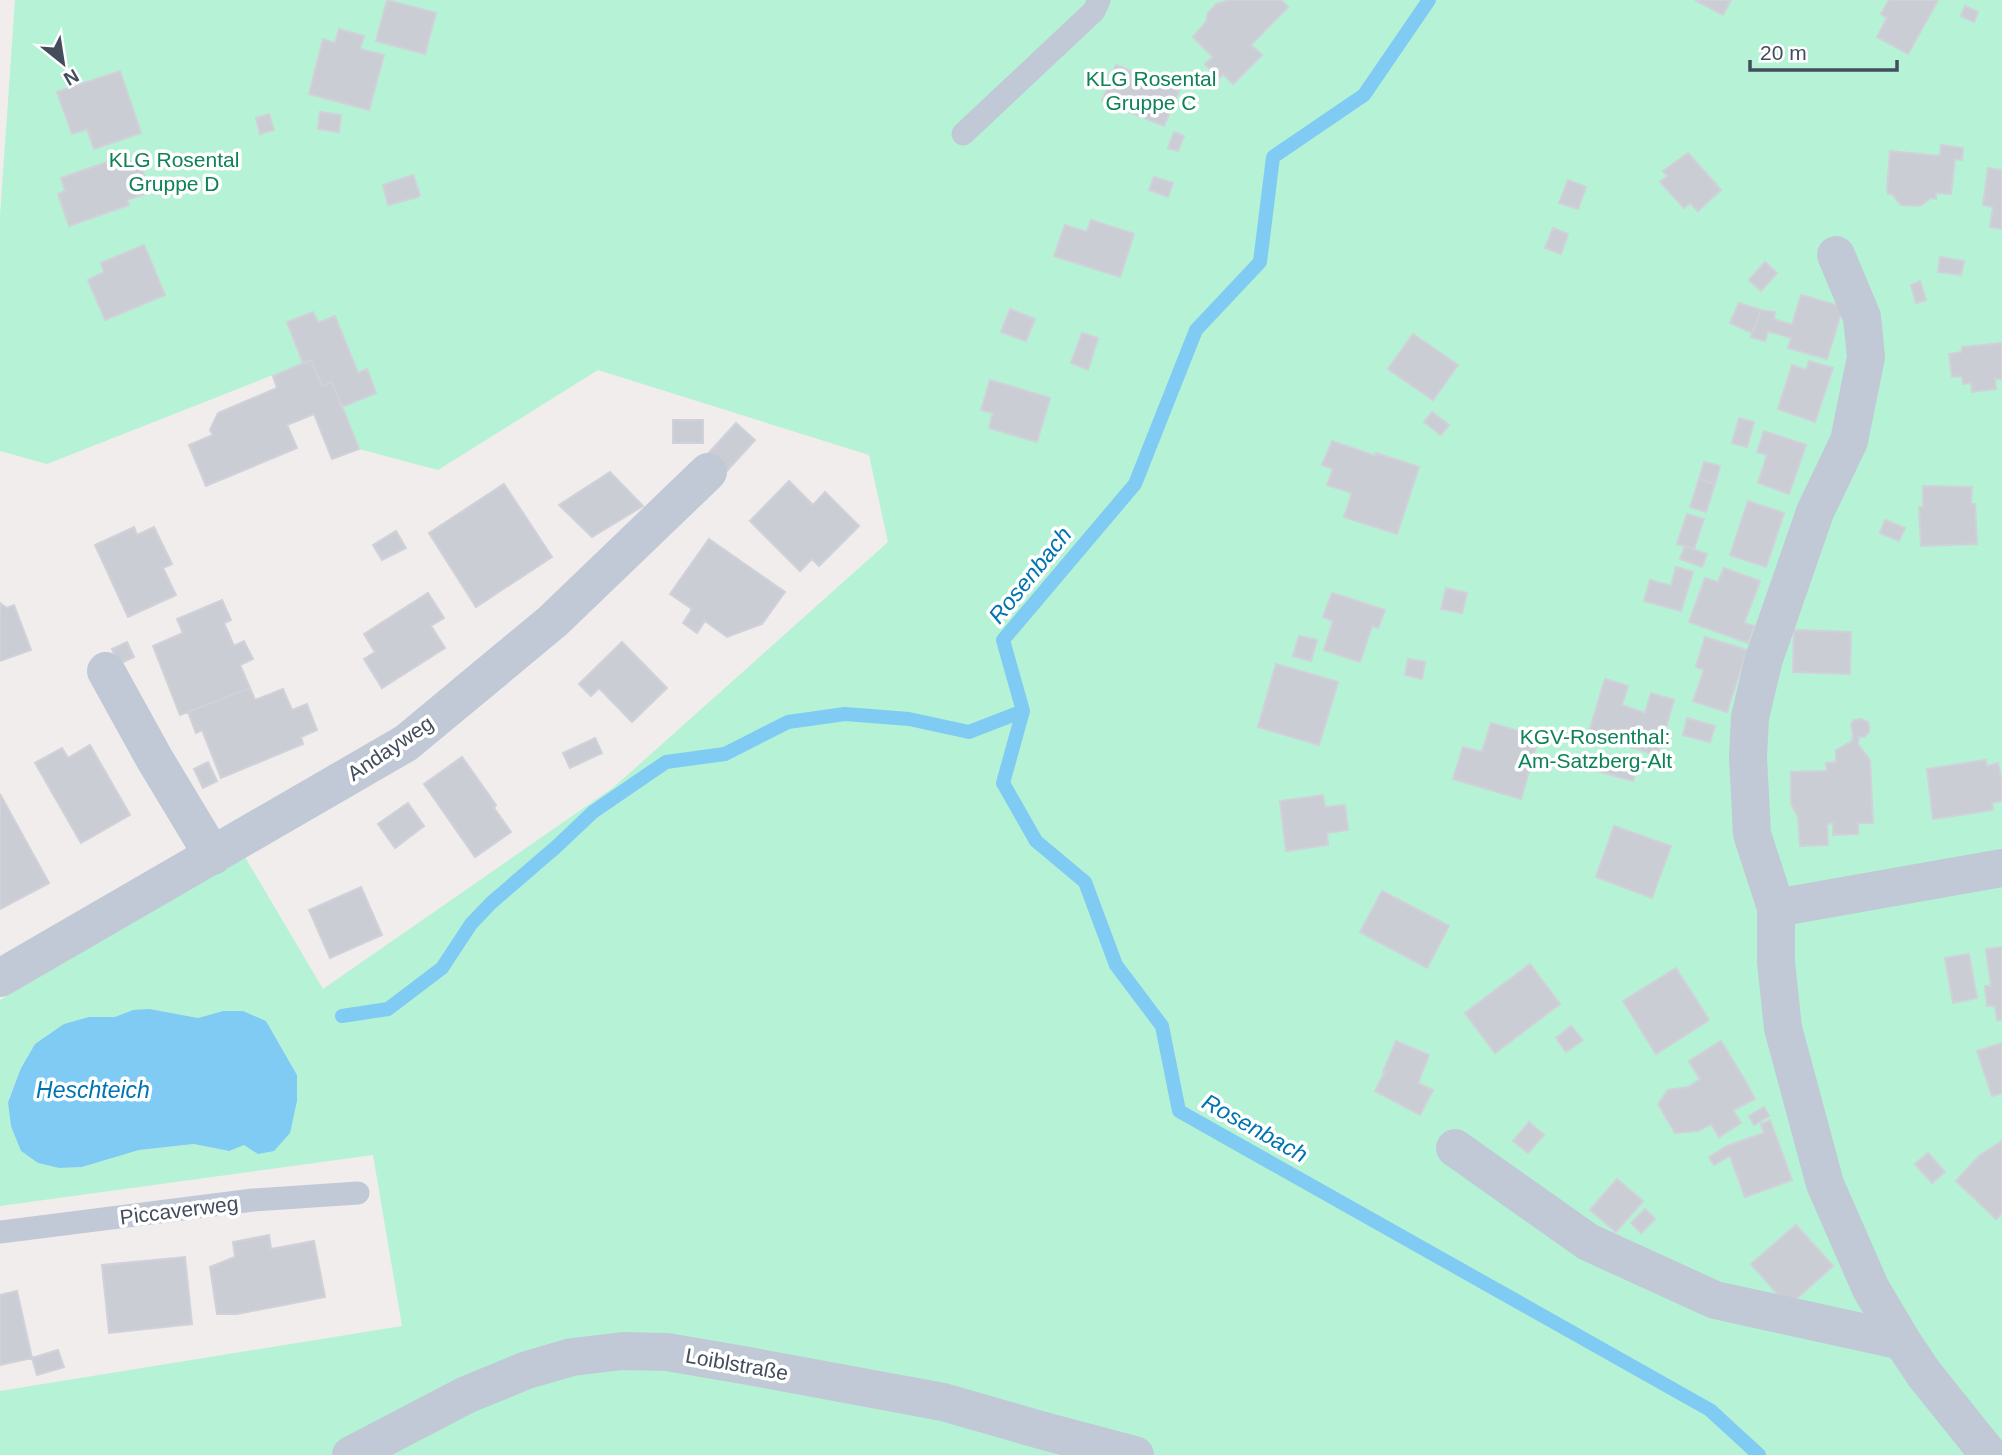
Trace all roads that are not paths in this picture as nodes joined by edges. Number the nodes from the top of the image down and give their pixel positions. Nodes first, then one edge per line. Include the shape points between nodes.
1 (1099, 0) edge
2 (963, 134) dead end
3 (1836, 255) dead end
4 (708, 472) dead end
5 (106, 671) dead end
6 (213, 856) junction
7 (2002, 868) edge
8 (1776, 908) junction
9 (0, 978) edge
10 (1455, 1148) dead end
11 (358, 1193) dead end
12 (0, 1232) edge
13 (1902, 1341) junction
14 (351, 1455) edge
15 (1135, 1455) edge
16 (1989, 1455) edge

1 - 2 lane via 1094,12
3 - 8 street via 1862,317 1867,357 1849,441 1815,512 1763,659 1750,717 1752,834
4 - 6 street, Andayweg via 553,621 406,743
5 - 6 street
6 - 9 street
7 - 8 street
8 - 13 street via 1783,1028 1825,1184 1871,1289
10 - 13 street via 1588,1242 1715,1300
11 - 12 lane, Piccaverweg via 253,1200
13 - 16 street
14 - 15 street, Loiblstraße via 466,1395 527,1370 572,1357 623,1351 667,1352 943,1402

